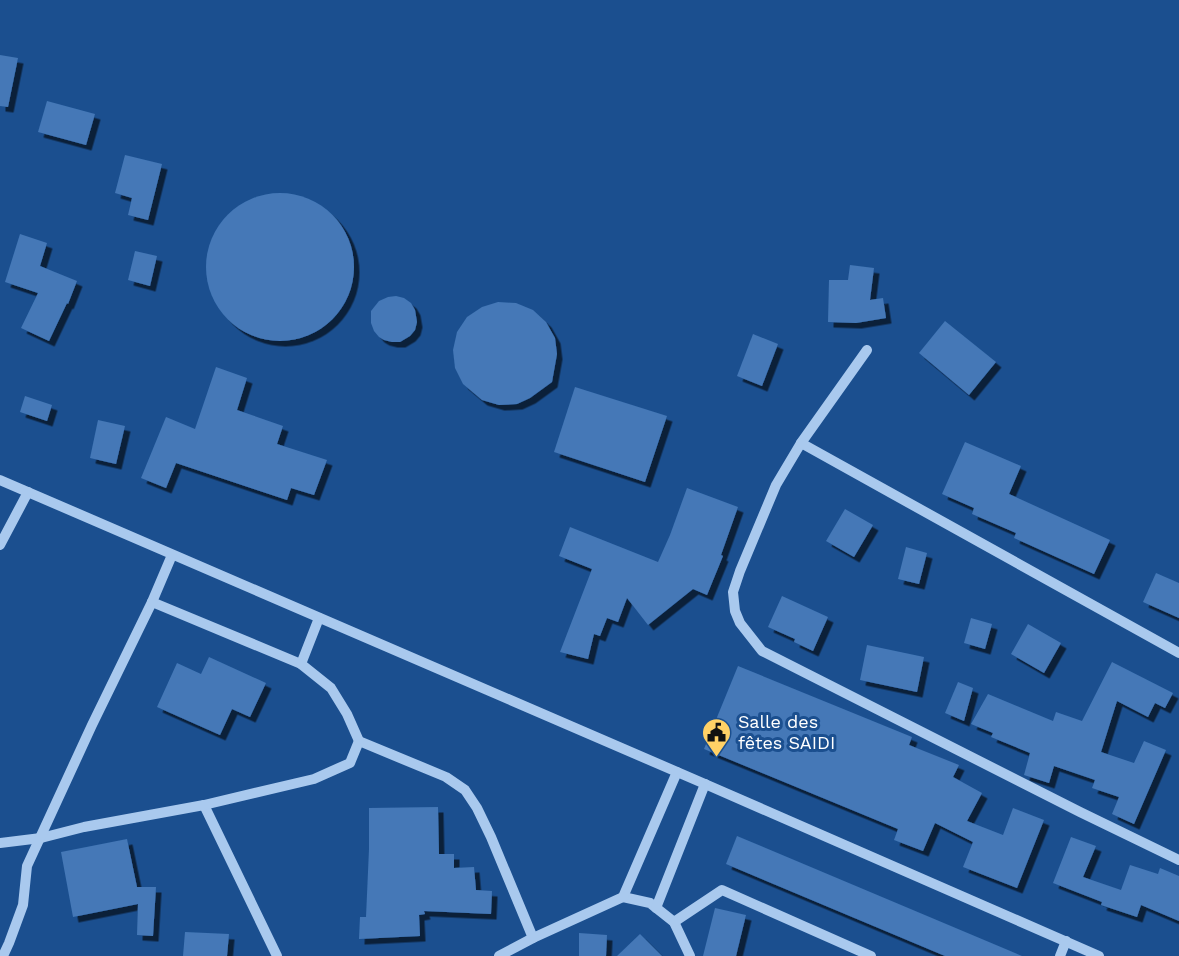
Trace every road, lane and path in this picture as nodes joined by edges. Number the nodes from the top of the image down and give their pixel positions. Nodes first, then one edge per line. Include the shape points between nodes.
1 (867, 350) dead end
2 (801, 443) junction
3 (0, 480) edge
4 (28, 492) junction
5 (4, 530) edge
6 (0, 544) edge
7 (172, 555) junction
8 (152, 602) junction
9 (319, 618) junction
10 (1179, 653) edge
11 (301, 664) junction
12 (359, 741) junction
13 (677, 772) junction
14 (705, 784) junction
15 (204, 805) junction
16 (41, 838) junction
17 (0, 843) edge
18 (1179, 860) edge
19 (623, 897) junction
20 (656, 908) junction
21 (674, 922) junction
22 (533, 939) junction
23 (1066, 941) junction
24 (9, 943) junction
25 (3, 956) edge
26 (15, 956) edge
27 (277, 956) edge
28 (499, 956) edge
29 (690, 956) edge
30 (871, 956) edge
31 (1060, 956) edge
32 (1100, 956) edge

1 - 2 street
2 - 10 street
2 - 18 street via 776,485 733,592 740,623 762,651
3 - 4 street
4 - 5 street
4 - 7 street
5 - 6 street
7 - 8 street
7 - 9 street
8 - 11 street
8 - 16 street
9 - 11 street
9 - 13 street
11 - 12 street via 331,688
12 - 15 street via 350,763 314,779
12 - 22 street via 446,777 465,790 491,837
13 - 14 street
13 - 19 street
14 - 20 street
14 - 23 street
15 - 16 street
15 - 27 street
16 - 17 street
16 - 24 street via 27,866 24,905
19 - 20 street
19 - 22 street
20 - 21 street
21 - 29 street
21 - 30 street via 722,890
22 - 28 street
23 - 31 street
23 - 32 street
24 - 25 street
24 - 26 street

